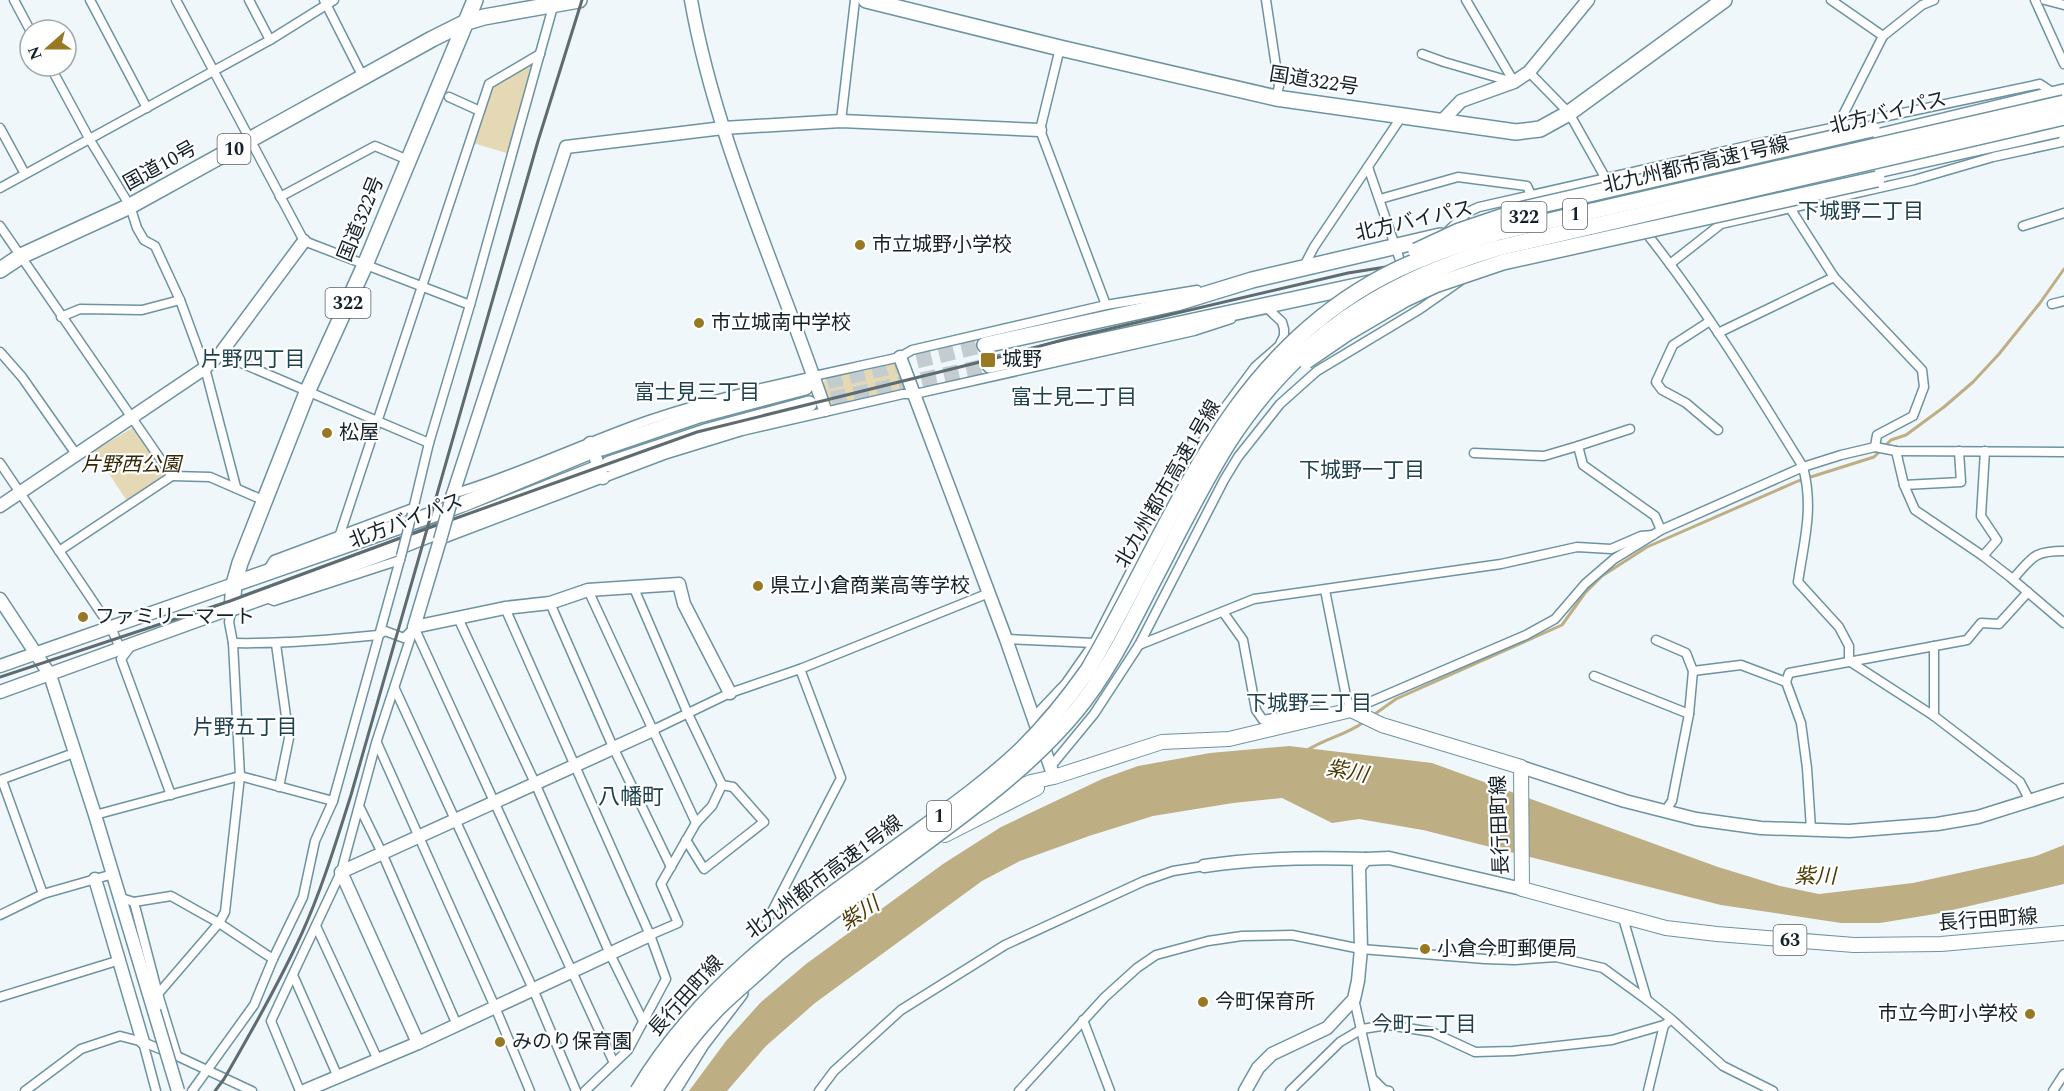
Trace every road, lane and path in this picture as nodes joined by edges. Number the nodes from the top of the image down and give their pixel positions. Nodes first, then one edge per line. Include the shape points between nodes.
1 (14, 0) edge
2 (90, 0) edge
3 (176, 0) edge
4 (249, 0) edge
5 (464, 0) edge
6 (475, 0) edge
7 (579, 0) edge
8 (691, 0) edge
9 (855, 0) edge
10 (866, 0) edge
11 (1266, 0) edge
12 (1466, 0) edge
13 (1588, 0) edge
14 (1724, 0) edge
15 (1831, 0) edge
16 (1934, 0) edge
17 (2035, 0) edge
18 (2045, 0) edge
19 (328, 2) edge
20 (555, 2) edge
21 (902, 4) edge
22 (2064, 5) edge
23 (24, 18) edge
24 (464, 23) junction
25 (1883, 36) junction
26 (270, 40) junction
27 (1060, 48) junction
28 (540, 54) junction
29 (1422, 54) dead end
30 (2064, 64) edge
31 (214, 70) junction
32 (1529, 72) junction
33 (363, 77) junction
34 (56, 78) edge
35 (1514, 82) junction
36 (2061, 96) edge
37 (448, 97) dead end
38 (1276, 98) junction
39 (2031, 99) junction
40 (147, 108) junction
41 (480, 111) junction
42 (1569, 113) junction
43 (1402, 116) junction
44 (2064, 117) edge
45 (841, 121) junction
46 (1441, 122) junction
47 (1842, 126) junction
48 (0, 128) edge
49 (723, 128) junction
50 (2064, 128) edge
51 (1040, 130) junction
52 (2064, 137) edge
53 (90, 140) junction
54 (250, 140) junction
55 (1965, 151) junction
56 (408, 160) junction
57 (1368, 167) junction
58 (25, 174) junction
59 (1606, 179) junction
60 (0, 188) edge
61 (1531, 195) junction
62 (1618, 195) junction
63 (280, 197) junction
64 (1380, 199) junction
65 (130, 206) junction
66 (1790, 208) junction
67 (2064, 213) edge
68 (1638, 223) junction
69 (0, 226) edge
70 (2023, 226) dead end
71 (1444, 235) junction
72 (304, 241) junction
73 (1395, 247) junction
74 (21, 256) junction
75 (1496, 256) junction
76 (1670, 264) junction
77 (365, 265) junction
78 (1302, 268) junction
79 (0, 270) edge
80 (1406, 275) junction
81 (1834, 277) junction
82 (1252, 280) junction
83 (422, 287) junction
84 (180, 300) junction
85 (2064, 302) edge
86 (2052, 304) dead end
87 (471, 305) junction
88 (1106, 305) junction
89 (1264, 306) junction
90 (1420, 309) junction
91 (61, 317) junction
92 (1710, 321) junction
93 (1718, 333) junction
94 (986, 345) tunnel mouth
95 (1285, 350) junction
96 (0, 352) edge
97 (220, 354) junction
98 (900, 357) junction
99 (990, 364) tunnel mouth
100 (205, 368) junction
101 (810, 382) junction
102 (308, 390) junction
103 (915, 394) junction
104 (809, 404) tunnel mouth
105 (825, 411) junction
106 (131, 417) junction
107 (378, 420) junction
108 (1630, 429) dead end
109 (1718, 430) dead end
110 (429, 443) junction
111 (1578, 446) junction
112 (1875, 447) junction
113 (593, 448) junction
114 (1896, 451) junction
115 (1959, 451) junction
116 (1985, 451) junction
117 (2064, 452) edge
118 (1474, 453) dead end
119 (76, 454) junction
120 (0, 463) edge
121 (1803, 467) junction
122 (602, 471) junction
123 (172, 476) junction
124 (1904, 485) junction
125 (236, 487) junction
126 (20, 492) junction
127 (453, 494) junction
128 (265, 501) junction
129 (1195, 501) junction
130 (0, 506) edge
131 (413, 511) junction
132 (1657, 533) junction
133 (340, 534) junction
134 (440, 540) junction
135 (59, 551) junction
136 (2064, 551) edge
137 (1983, 556) junction
138 (401, 558) junction
139 (267, 572) junction
140 (2013, 579) junction
141 (234, 584) junction
142 (633, 586) junction
143 (588, 590) junction
144 (1325, 590) junction
145 (2028, 592) junction
146 (988, 593) junction
147 (264, 597) junction
148 (0, 599) edge
149 (549, 603) junction
150 (232, 608) junction
151 (505, 608) junction
152 (1223, 612) junction
153 (458, 618) junction
154 (2064, 623) edge
155 (414, 627) junction
156 (111, 628) junction
157 (378, 635) junction
158 (1006, 639) junction
159 (1656, 640) dead end
160 (233, 643) junction
161 (1094, 643) junction
162 (276, 644) junction
163 (1139, 645) junction
164 (1934, 646) junction
165 (126, 648) junction
166 (37, 653) junction
167 (1849, 661) junction
168 (0, 666) edge
169 (800, 669) junction
170 (1693, 670) junction
171 (50, 675) junction
172 (1594, 675) dead end
173 (1785, 682) junction
174 (395, 689) junction
175 (0, 692) edge
176 (730, 693) junction
177 (1351, 710) junction
178 (688, 714) junction
179 (1689, 714) junction
180 (1934, 716) junction
181 (1033, 718) junction
182 (1317, 719) junction
183 (653, 730) junction
184 (376, 743) junction
185 (613, 747) junction
186 (74, 753) junction
187 (575, 764) junction
188 (1053, 771) junction
189 (1521, 772) junction
190 (240, 776) junction
191 (1, 780) edge
192 (535, 783) junction
193 (722, 785) junction
194 (279, 787) junction
195 (2064, 790) edge
196 (171, 795) junction
197 (333, 801) junction
198 (495, 801) junction
199 (2030, 801) junction
200 (360, 808) junction
201 (1665, 811) junction
202 (95, 815) junction
203 (454, 820) junction
204 (696, 823) junction
205 (1811, 829) junction
206 (418, 837) junction
207 (686, 840) junction
208 (382, 853) junction
209 (1366, 859) junction
210 (1204, 866) joint
211 (671, 867) junction
212 (341, 872) junction
213 (113, 874) junction
214 (95, 879) junction
215 (1522, 886) junction
216 (43, 894) junction
217 (120, 898) junction
218 (134, 902) junction
219 (0, 915) edge
220 (1623, 918) junction
221 (767, 921) dead end
222 (219, 923) junction
223 (316, 926) junction
224 (2064, 933) edge
225 (650, 935) junction
226 (1360, 949) junction
227 (609, 954) junction
228 (273, 959) junction
229 (120, 960) junction
230 (739, 967) junction
231 (573, 971) junction
232 (293, 975) junction
233 (749, 981) junction
234 (533, 989) junction
235 (158, 994) junction
236 (0, 997) edge
237 (1354, 999) junction
238 (1647, 1000) junction
239 (495, 1007) junction
240 (1671, 1018) junction
241 (1083, 1020) junction
242 (643, 1021) junction
243 (457, 1025) junction
244 (1664, 1025) junction
245 (1362, 1029) junction
246 (143, 1042) junction
247 (418, 1043) junction
248 (177, 1056) junction
249 (378, 1060) junction
250 (614, 1063) junction
251 (206, 1071) junction
252 (2064, 1074) edge
253 (338, 1077) junction
254 (1372, 1078) junction
255 (25, 1091) edge
256 (156, 1091) edge
257 (178, 1091) edge
258 (192, 1091) edge
259 (252, 1091) edge
260 (302, 1091) edge
261 (530, 1091) edge
262 (576, 1091) edge
263 (585, 1091) edge
264 (627, 1091) edge
265 (637, 1091) edge
266 (654, 1091) edge
267 (659, 1091) edge
268 (672, 1091) edge
269 (819, 1091) edge
270 (1019, 1091) edge
271 (1110, 1091) edge
272 (1245, 1091) edge
273 (1290, 1091) edge
274 (1375, 1091) edge
275 (1389, 1091) edge
276 (1648, 1091) edge
277 (1773, 1091) edge
278 (2053, 1091) edge

1 - 23 street
2 - 40 street
3 - 31 street
4 - 26 street
5 - 24 highway
6 - 24 highway
7 - 20 highway
8 - 49 street
9 - 45 street
10 - 21 highway, 国道322号
11 - 38 street via 1279,86
12 - 35 street
13 - 32 street
14 - 42 highway, 国道322号
15 - 25 street
16 - 25 street
17 - 30 street
18 - 22 street
19 - 26 street
19 - 33 street
20 - 24 highway
20 - 28 street
21 - 27 highway, 国道322号
24 - 33 highway, 国道10号 / 10
24 - 56 highway, 国道322号 / 322
25 - 47 street via 1842,117
26 - 31 street
27 - 38 highway, 国道322号
27 - 51 street
28 - 41 street via 489,84
28 - 87 street
29 - 35 street
31 - 40 street
31 - 54 street
32 - 35 street
32 - 42 street
33 - 54 highway, 国道10号 / 10
34 - 53 street
35 - 46 street via 1461,101
36 - 39 highway, 北方バイパス / 322
36 - 47 street via 2040,84
36 - 95 highway, 北九州都市高速1号線 / 1, bridge via 1462,244 1370,284 1312,325
37 - 41 street
38 - 43 highway, 国道322号
39 - 62 highway, 北方バイパス / 322
39 - 95 highway, bridge via 1937,115 1560,200 1469,227 1368,278 1310,321
40 - 53 street
41 - 83 street
42 - 46 highway, 国道322号 via 1529,131
42 - 59 street
43 - 46 highway, 国道322号
43 - 57 street
44 - 129 highway, 北九州都市高速1号線 / 1, bridge via 1533,239 1468,256 1407,281 1348,316 1294,360 1250,411
45 - 49 street
45 - 51 street
47 - 59 street
48 - 58 street
49 - 101 street
49 - 127 street via 566,147
50 - 55 highway, 322
51 - 88 street
52 - 66 street via 2062,142
53 - 58 street
53 - 65 street
54 - 63 street
54 - 65 highway, 国道10号 / 10
55 - 68 highway, 322
55 - 129 highway, bridge via 1877,179 1503,262 1435,285 1339,338 1274,389
56 - 63 street via 375,146
56 - 77 highway, 国道322号 / 322
57 - 64 street
57 - 78 street
58 - 60 street
59 - 61 street
59 - 62 street
61 - 64 street via 1527,186 1458,177
61 - 71 street via 1467,212
62 - 68 street
62 - 71 highway, 北方バイパス / 322
63 - 72 street
64 - 73 street
65 - 74 highway, 国道10号 / 10
65 - 84 street via 137,228 144,240 155,246
66 - 76 street via 1721,224
66 - 81 street
67 - 70 street
68 - 75 highway, 322
68 - 76 street
69 - 74 street
71 - 73 highway, 北方バイパス / 322
72 - 77 street
72 - 97 street
73 - 78 highway, 北方バイパス / 322
73 - 80 street
74 - 79 highway, 国道10号 / 10
74 - 91 street
75 - 80 highway, 322
75 - 90 street
76 - 92 street
77 - 83 street
77 - 102 highway, 国道322号 / 322
78 - 82 highway, 北方バイパス / 322
80 - 89 highway, 322
80 - 90 street
81 - 93 street
81 - 112 street via 1922,370 1924,387 1913,416 1877,435
82 - 88 street
82 - 94 highway, 北方バイパス / 322 via 1177,303
83 - 87 street
83 - 107 street
84 - 91 street via 142,310 80,309
84 - 100 street
85 - 86 street
87 - 110 street
88 - 98 street via 912,350
89 - 99 highway, 322
89 - 103 street via 1212,327
89 - 161 street via 1282,322 1284,336 1279,346 1255,367 1212,425 1155,524
90 - 163 street via 1317,371 1259,429 1224,480
91 - 106 street
92 - 93 street
92 - 109 street via 1673,345 1656,382
93 - 121 street
95 - 230 highway, 北九州都市高速1号線 / 1, bridge via 1218,432 1088,670 1068,699 1017,754 974,790
96 - 119 street via 22,376
97 - 100 street
97 - 102 street
98 - 101 street
98 - 103 street
100 - 106 street
100 - 125 street
101 - 105 street
101 - 113 highway, 北方バイパス
102 - 107 street
102 - 128 highway, 国道322号 / 322
103 - 105 street
103 - 146 street
104 - 122 highway, 北方バイパス via 705,432
105 - 122 street
106 - 119 street
106 - 123 street
107 - 110 street
107 - 133 street
108 - 111 street
110 - 131 street
111 - 118 street via 1544,456
111 - 132 street via 1583,465 1655,516
112 - 114 street
112 - 121 street
113 - 122 street
113 - 127 street
113 - 139 highway, 北方バイパス via 463,504
114 - 115 street
114 - 124 street
115 - 116 street
115 - 124 street via 1961,482
116 - 117 street
116 - 137 street via 1982,516 1997,540
119 - 126 street
120 - 126 street
121 - 132 street
121 - 167 street via 1809,489 1808,515 1798,582 1839,627 1849,646
122 - 134 street
122 - 147 highway, 北方バイパス
123 - 125 street via 210,477
123 - 135 street
124 - 137 street via 1915,510
125 - 128 street
126 - 130 street
126 - 135 street
127 - 134 street, bridge
128 - 141 highway, 国道322号 / 322
129 - 233 highway, 北九州都市高速1号線 / 1, bridge via 1100,678 1053,738 999,788 785,948
131 - 133 street
131 - 138 street, bridge
132 - 144 street via 1611,549 1577,548 1501,564
132 - 177 street via 1614,559 1585,584 1555,619
133 - 139 street via 274,560
134 - 155 street
135 - 156 street
136 - 140 street via 2035,554
137 - 140 street
138 - 147 street via 274,601
138 - 157 street
139 - 141 highway, 北方バイパス
140 - 145 street
141 - 150 highway, 国道322号 / 322
141 - 156 street
142 - 143 street
142 - 176 street via 679,584 684,604
142 - 178 street
143 - 149 street
143 - 183 street
144 - 152 street via 1254,599
144 - 177 street
145 - 154 street
145 - 164 street via 1999,624 1981,623 1967,640
146 - 158 street
146 - 169 street
147 - 150 highway, 北方バイパス
148 - 166 street
149 - 151 street
149 - 185 street
150 - 160 street via 229,622
150 - 165 street
151 - 153 street
151 - 187 street
152 - 163 street
152 - 182 street via 1243,640 1256,710 1263,720 1316,710
153 - 155 street
153 - 192 street
155 - 157 street via 404,638 385,631
155 - 174 street
155 - 198 street
156 - 165 street
156 - 166 street
157 - 162 street
157 - 197 street
158 - 161 street
158 - 181 street
159 - 170 street via 1686,653
160 - 162 street
160 - 190 street
161 - 181 street via 1066,683
162 - 194 street via 289,738
163 - 188 street
164 - 167 street
164 - 180 street
165 - 171 street
165 - 196 street via 121,659
166 - 168 street
166 - 171 street
167 - 173 street via 1789,673
167 - 180 street
169 - 176 street
169 - 221 street via 841,777
170 - 173 street via 1740,665
170 - 179 street
171 - 175 street
171 - 186 street
172 - 179 street
173 - 205 street via 1801,723
174 - 184 street
174 - 203 street
176 - 178 street
177 - 182 main road, 長行田町線
177 - 189 main road, 長行田町線 via 1382,725
178 - 183 street
178 - 193 street
179 - 201 street via 1672,801
180 - 199 street via 2020,782
181 - 188 street
182 - 188 main road, 長行田町線 via 1229,739 1162,742
183 - 185 street
183 - 204 street
184 - 200 street
184 - 206 street
185 - 187 street
185 - 211 street
186 - 191 street
186 - 202 street
187 - 192 street
187 - 225 street
188 - 265 main road, 長行田町線 via 956,815 831,893 742,963 710,994 671,1039
188 - 267 main road, 長行田町線 via 1034,790 955,829 847,899 764,964 700,1031
189 - 201 street
189 - 215 main road, 長行田町線
190 - 194 street
190 - 196 street
190 - 222 street via 225,912
191 - 216 street
192 - 198 street
192 - 227 street
193 - 204 street via 712,806
193 - 207 street via 733,787 764,822 704,869
194 - 197 street
195 - 199 street
196 - 202 street
197 - 228 street via 315,841 303,897
198 - 203 street
198 - 231 street
199 - 205 street via 1978,817 1936,824 1848,831
200 - 208 street
200 - 212 street
201 - 205 street via 1761,828
202 - 213 street
203 - 206 street
203 - 234 street
204 - 207 street
206 - 208 street
206 - 239 street
207 - 211 street
208 - 212 street
208 - 243 street
209 - 210 street via 1308,856
209 - 215 street via 1389,858
209 - 226 street via 1359,867
210 - 269 street via 1144,880 1005,945 901,1010 834,1071
211 - 225 street via 661,884 678,923
212 - 223 street
212 - 247 street
213 - 214 street
213 - 217 street
214 - 216 street
214 - 229 street
215 - 220 main road, 長行田町線 / 63
216 - 219 street
217 - 218 street
217 - 257 street, bridge
218 - 222 street via 171,896
218 - 235 street
220 - 224 main road, 長行田町線 / 63 via 1666,928 1854,945 1941,944
220 - 238 street
222 - 228 street
222 - 235 street
223 - 232 street
223 - 249 street
225 - 227 street
225 - 242 street via 666,979
226 - 237 street
226 - 238 street via 1485,959 1556,957 1603,968
226 - 241 street via 1292,935 1208,941 1156,955
227 - 231 street
227 - 242 street
228 - 251 street via 254,1005
229 - 236 street
229 - 246 street
230 - 264 highway, bridge via 680,1022
230 - 265 highway, 北九州都市高速1号線 / 1, bridge via 684,1023
231 - 234 street
231 - 250 street
232 - 253 street
232 - 260 street via 271,1021
233 - 266 highway, 北九州都市高速1号線 / 1, bridge via 695,1034
233 - 268 highway, bridge via 701,1044
234 - 239 street
234 - 262 street
235 - 248 street
237 - 245 street
237 - 272 street via 1327,1028 1272,1054 1258,1068
238 - 240 street
239 - 243 street
239 - 261 street
240 - 244 street
240 - 277 street via 1723,1066
241 - 270 street
241 - 271 street
242 - 250 street via 628,1050
243 - 247 street
244 - 245 street via 1612,1040 1513,1052 1475,1052 1432,1032 1388,1025
244 - 276 street
245 - 254 street
245 - 273 street via 1340,1042
246 - 248 street
246 - 255 street via 120,1036 81,1049
246 - 256 street
247 - 249 street
248 - 251 street
249 - 253 street
250 - 263 street
251 - 258 street
251 - 259 street
252 - 278 street
253 - 260 street
254 - 274 street
254 - 275 street

